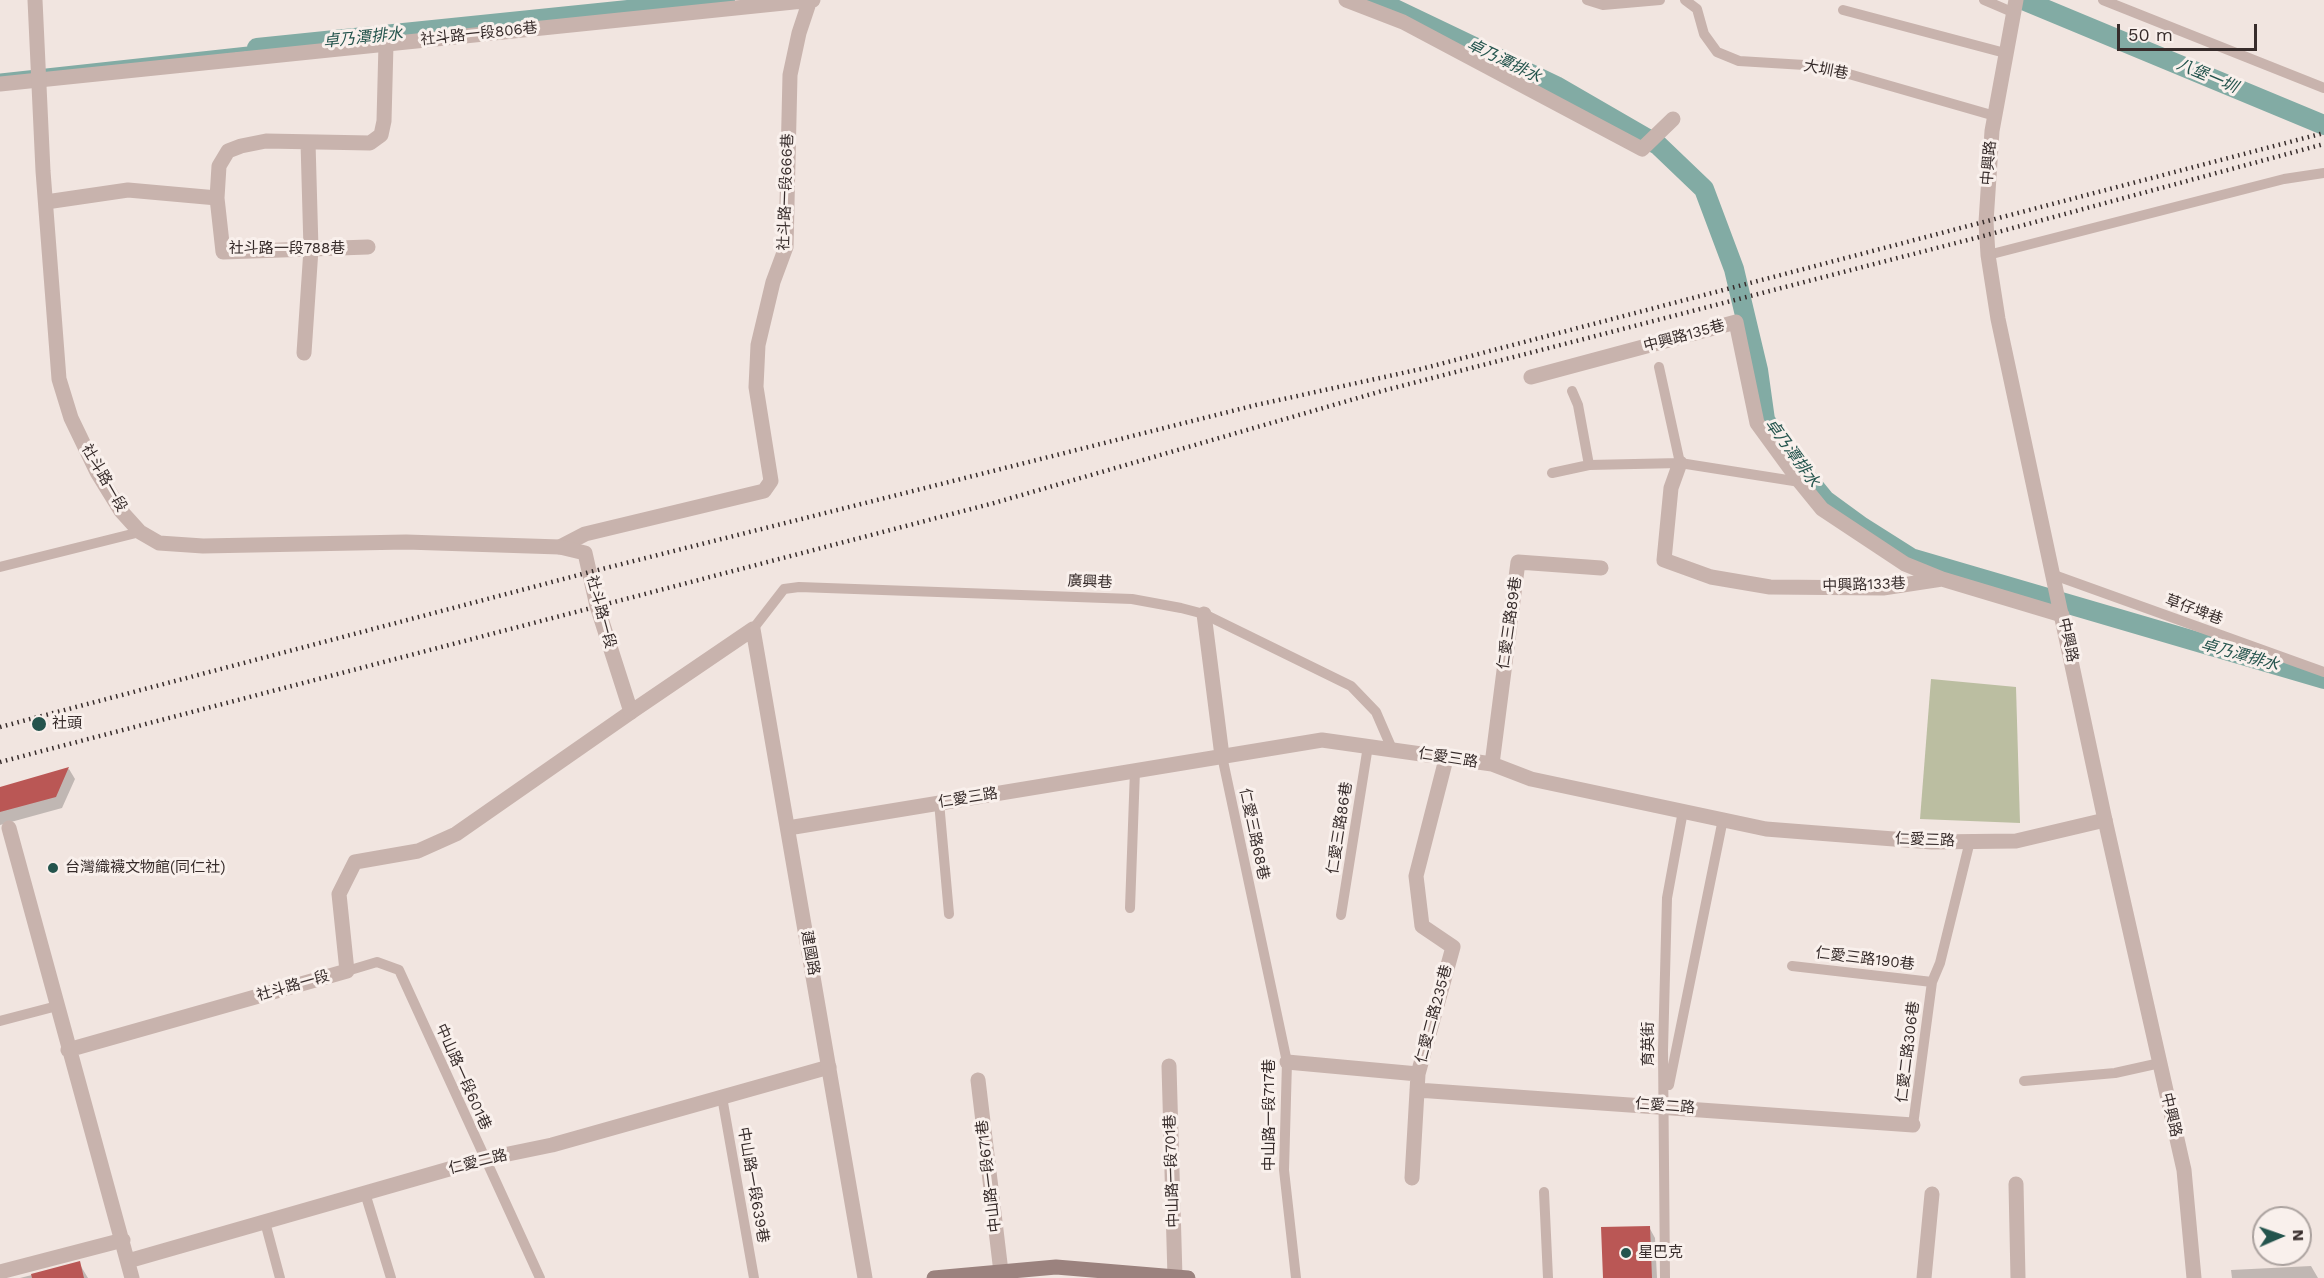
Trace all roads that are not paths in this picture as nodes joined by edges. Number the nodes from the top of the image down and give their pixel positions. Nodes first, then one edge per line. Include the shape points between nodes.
1 (35, 0) edge
2 (811, 0) edge
3 (1346, 0) edge
4 (1587, 0) edge
5 (1660, 0) edge
6 (1685, 0) edge
7 (1984, 0) edge
8 (2103, 0) edge
9 (2014, 7) edge
10 (1843, 10) dead end
11 (386, 44) junction
12 (2005, 53) junction
13 (41, 80) junction
14 (0, 84) edge
15 (2324, 88) edge
16 (1995, 116) junction
17 (1673, 119) dead end
18 (308, 142) junction
19 (2324, 173) edge
20 (217, 198) junction
21 (46, 202) junction
22 (368, 248) dead end
23 (311, 249) junction
24 (1988, 255) junction
25 (304, 353) dead end
26 (1659, 367) dead end
27 (1531, 377) dead end
28 (1572, 391) dead end
29 (1680, 463) junction
30 (1589, 465) junction
31 (1552, 473) dead end
32 (1800, 482) junction
33 (140, 532) junction
34 (560, 547) junction
35 (0, 567) edge
36 (1601, 568) dead end
37 (2054, 575) junction
38 (1942, 579) junction
39 (1204, 614) junction
40 (2062, 615) junction
41 (753, 629) junction
42 (2324, 672) edge
43 (632, 712) junction
44 (1368, 746) junction
45 (1392, 749) junction
46 (1222, 756) junction
47 (1446, 759) junction
48 (1492, 764) junction
49 (1135, 770) junction
50 (939, 802) junction
51 (1683, 811) junction
52 (1723, 819) junction
53 (2105, 820) junction
54 (9, 828) dead end
55 (788, 828) junction
56 (1970, 841) junction
57 (1130, 908) dead end
58 (949, 914) dead end
59 (1341, 915) dead end
60 (1257, 918) joint
61 (1792, 966) dead end
62 (347, 971) junction
63 (1932, 982) junction
64 (57, 1006) junction
65 (0, 1021) edge
66 (68, 1050) junction
67 (1287, 1062) junction
68 (2160, 1063) junction
69 (1169, 1066) dead end
70 (830, 1067) junction
71 (1418, 1074) junction
72 (978, 1080) dead end
73 (2024, 1081) dead end
74 (1417, 1090) junction
75 (722, 1097) junction
76 (1665, 1106) junction
77 (1913, 1125) joint
78 (484, 1159) junction
79 (1412, 1178) dead end
80 (2016, 1184) dead end
81 (1544, 1192) dead end
82 (366, 1193) junction
83 (1932, 1194) dead end
84 (265, 1222) junction
85 (123, 1240) junction
86 (128, 1260) junction
87 (0, 1272) edge
88 (1001, 1272) junction
89 (1056, 1273) edge
90 (1181, 1277) edge
91 (132, 1278) edge
92 (280, 1278) edge
93 (391, 1278) edge
94 (540, 1278) edge
95 (754, 1278) edge
96 (865, 1278) edge
97 (934, 1278) edge
98 (1296, 1278) edge
99 (1548, 1278) edge
100 (1665, 1278) edge
101 (1924, 1278) edge
102 (2018, 1278) edge
103 (2194, 1278) edge

1 - 13 street, 社斗路一段
2 - 11 street, 社斗路一段806巷
2 - 34 street, 社斗路一段666巷 via 790,75 786,247 758,345 756,387 771,481 764,491 585,534
3 - 17 street via 1403,22 1642,149
4 - 5 lane via 1603,5
6 - 16 lane, 大圳巷 via 1697,9 1704,34 1717,52 1739,61 1821,66
7 - 9 lane
8 - 15 lane
9 - 12 street, 中興路
10 - 12 lane
11 - 13 street, 社斗路一段806巷
11 - 18 street, 社斗路一段788巷 via 381,135 370,143
12 - 16 street, 中興路
13 - 14 street, 社斗路一段806巷
13 - 21 street, 社斗路一段
16 - 24 street, 中興路 via 1987,174
18 - 20 street, 社斗路一段788巷 via 266,141 228,151 219,166
18 - 23 street
19 - 24 lane via 2284,179
20 - 21 street via 128,190
20 - 23 street, 社斗路一段788巷 via 223,252
21 - 33 street, 社斗路一段 via 60,379 71,418 97,472 121,511
22 - 23 street, 社斗路一段788巷
23 - 25 street
24 - 37 street, 中興路 via 1998,319
26 - 29 lane
27 - 32 street, 中興路135巷 via 1736,322 1757,423
28 - 30 lane
29 - 30 lane
29 - 32 lane
29 - 38 street, 中興路133巷 via 1671,488 1664,560 1711,577 1770,587 1883,588
30 - 31 lane
32 - 38 street, 中興路135巷 via 1822,509 1905,564
33 - 34 street, 社斗路一段 via 159,543 203,546 406,542
33 - 35 lane
34 - 43 street, 社斗路一段 via 585,553 597,606
36 - 48 street, 仁愛三路89巷 via 1518,562
37 - 40 street, 中興路
37 - 42 lane, 草仔埤巷
38 - 40 street, 中興路133巷
39 - 41 lane, 廣興巷 via 1132,598 799,587 784,589
39 - 45 lane, 廣興巷 via 1351,686 1376,712
39 - 46 street
40 - 53 street, 中興路
41 - 43 street
41 - 55 street, 建國路
43 - 62 street, 社斗路一段 via 456,834 418,851 355,862 339,894
44 - 45 street, 仁愛三路
44 - 46 street, 仁愛三路 via 1322,740
44 - 59 lane, 仁愛三路86巷
45 - 47 street, 仁愛三路
46 - 49 street, 仁愛三路
46 - 60 lane, 仁愛三路68巷
47 - 48 street, 仁愛三路
47 - 71 street, 仁愛二路235巷 via 1416,876 1422,926 1453,947
48 - 51 street, 仁愛三路 via 1531,780
49 - 50 street, 仁愛三路
49 - 57 lane
50 - 55 street, 仁愛三路
50 - 58 lane
51 - 52 street, 仁愛三路
51 - 76 lane, 育英街 via 1667,898
52 - 56 street, 仁愛三路 via 1766,829 1932,842
52 - 76 lane
53 - 56 street, 仁愛三路 via 2016,841
53 - 68 street, 中興路
54 - 64 street
55 - 70 street, 建國路
56 - 63 lane, 仁愛三路190巷
60 - 67 lane, 中山路一段717巷
61 - 63 lane, 仁愛三路190巷
62 - 66 street, 社斗路一段
62 - 78 lane, 中山路一段601巷 via 377,962 399,970
63 - 77 lane, 仁愛二路306巷
64 - 65 lane
64 - 66 street
66 - 85 street
67 - 71 street
67 - 98 lane, 中山路一段717巷 via 1284,1170
68 - 73 lane via 2115,1073
68 - 103 street, 中興路 via 2184,1170
69 - 90 street, 中山路一段701巷
70 - 75 street, 仁愛二路
70 - 96 street, 建國路
71 - 74 street
72 - 88 street, 中山路一段671巷
74 - 76 street, 仁愛二路
74 - 79 street
75 - 78 street, 仁愛二路 via 552,1145
75 - 95 lane, 中山路一段639巷
76 - 77 street, 仁愛二路
76 - 100 lane, 育英街
78 - 82 street, 仁愛二路
78 - 94 lane, 中山路一段601巷
80 - 102 street
81 - 99 lane
82 - 84 street, 仁愛二路
82 - 93 lane
83 - 101 street
84 - 86 street, 仁愛二路
84 - 92 lane
85 - 86 street
85 - 87 street
86 - 91 street
88 - 89 main road
88 - 97 main road
89 - 90 main road

